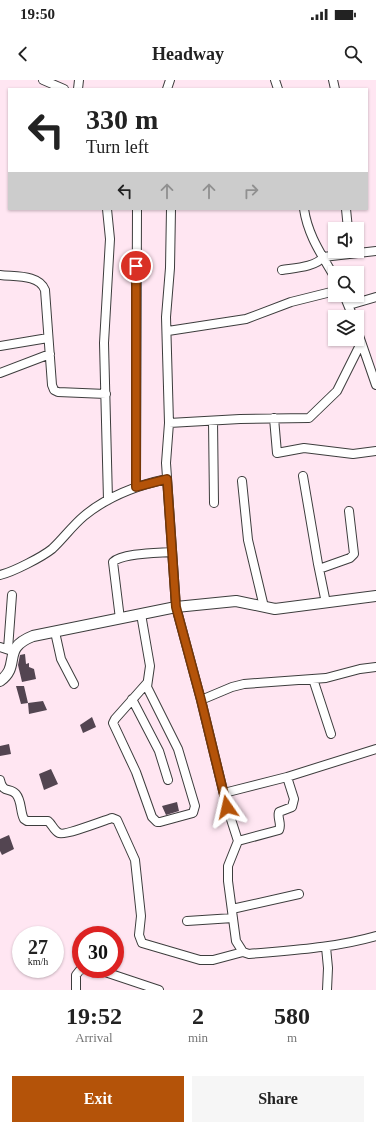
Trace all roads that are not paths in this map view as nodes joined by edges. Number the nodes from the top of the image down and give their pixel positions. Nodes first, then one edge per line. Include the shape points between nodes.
1 (43, 80) edge
2 (62, 88) edge
3 (107, 210) edge
4 (137, 210) edge
5 (171, 210) edge
6 (304, 210) edge
7 (346, 210) edge
8 (347, 222) edge
9 (364, 251) edge
10 (376, 251) edge
11 (328, 256) edge
12 (323, 257) junction
13 (328, 266) edge
14 (282, 270) dead end
15 (0, 275) edge
16 (328, 293) edge
17 (376, 297) edge
18 (348, 302) edge
19 (349, 305) junction
20 (351, 310) edge
21 (168, 331) junction
22 (48, 338) junction
23 (0, 346) edge
24 (360, 346) edge
25 (362, 346) edge
26 (50, 354) junction
27 (0, 373) edge
28 (376, 385) edge
29 (106, 394) junction
30 (274, 418) junction
31 (213, 421) junction
32 (169, 423) junction
33 (376, 451) edge
34 (303, 476) dead end
35 (167, 479) junction
36 (242, 481) dead end
37 (136, 487) junction
38 (108, 500) junction
39 (214, 503) dead end
40 (349, 511) dead end
41 (171, 552) junction
42 (319, 569) junction
43 (0, 575) edge
44 (12, 595) dead end
45 (376, 596) edge
46 (326, 602) junction
47 (176, 607) junction
48 (264, 607) junction
49 (141, 614) junction
50 (120, 618) junction
51 (55, 632) junction
52 (7, 649) edge
53 (376, 668) edge
54 (312, 679) junction
55 (0, 681) edge
56 (147, 683) junction
57 (74, 684) dead end
58 (132, 699) junction
59 (201, 700) junction
60 (331, 734) dead end
61 (376, 750) edge
62 (287, 777) junction
63 (0, 780) edge
64 (168, 780) dead end
65 (224, 793) junction
66 (238, 841) junction
67 (299, 894) dead end
68 (232, 909) junction
69 (234, 918) junction
70 (187, 921) dead end
71 (376, 936) edge
72 (326, 947) junction
73 (243, 952) junction
74 (76, 978) edge
75 (123, 978) edge
76 (76, 990) edge
77 (158, 990) edge
78 (327, 990) edge

1 - 2 street
3 - 29 street via 110,239 104,343
4 - 37 street
5 - 21 street via 166,317
6 - 12 street via 306,226
7 - 8 street
9 - 10 street
11 - 12 street
12 - 13 street
12 - 14 street via 320,262 314,264
15 - 22 street via 30,278 43,284
16 - 21 street via 291,302 246,319
17 - 19 street
18 - 19 street
19 - 20 street
21 - 32 street
22 - 23 street
22 - 26 street
24 - 30 street via 337,391 309,418
25 - 28 street
26 - 27 street
26 - 29 street via 54,390
29 - 38 street
30 - 31 street
30 - 33 street via 277,452 304,448 353,454
31 - 32 street
31 - 39 street
32 - 35 street
34 - 42 street
35 - 37 street
35 - 41 street
36 - 48 street via 248,540
37 - 38 street
38 - 43 street via 83,517 49,551
40 - 42 street via 354,554 350,558
41 - 47 street
41 - 50 street via 125,556 113,562
42 - 46 street
44 - 52 street
45 - 46 street
46 - 48 street via 275,609
47 - 48 street via 236,602
47 - 49 street
47 - 59 street
49 - 50 street
49 - 56 street via 150,666
50 - 51 street
51 - 52 street via 22,640
51 - 57 street via 61,659
52 - 55 street via 10,671
53 - 54 street via 360,668 326,678
54 - 59 street via 244,684
54 - 60 street
56 - 58 street
56 - 58 street via 150,695 180,755 195,806 192,813 160,822 152,817 136,772 114,723
58 - 64 street via 160,750
59 - 65 street
61 - 62 street
62 - 65 street
62 - 66 street via 294,803 292,807 279,812 279,830
63 - 73 street via 5,790 17,796 24,819 48,821 57,833 71,832 112,818 117,820 136,860 141,916 139,935 142,943 200,960 213,960
65 - 66 street
66 - 68 street via 228,866
67 - 68 street
68 - 69 street
69 - 70 street
69 - 73 street via 236,940
71 - 72 street
72 - 73 street via 249,954
72 - 78 street
74 - 76 street
75 - 77 street

